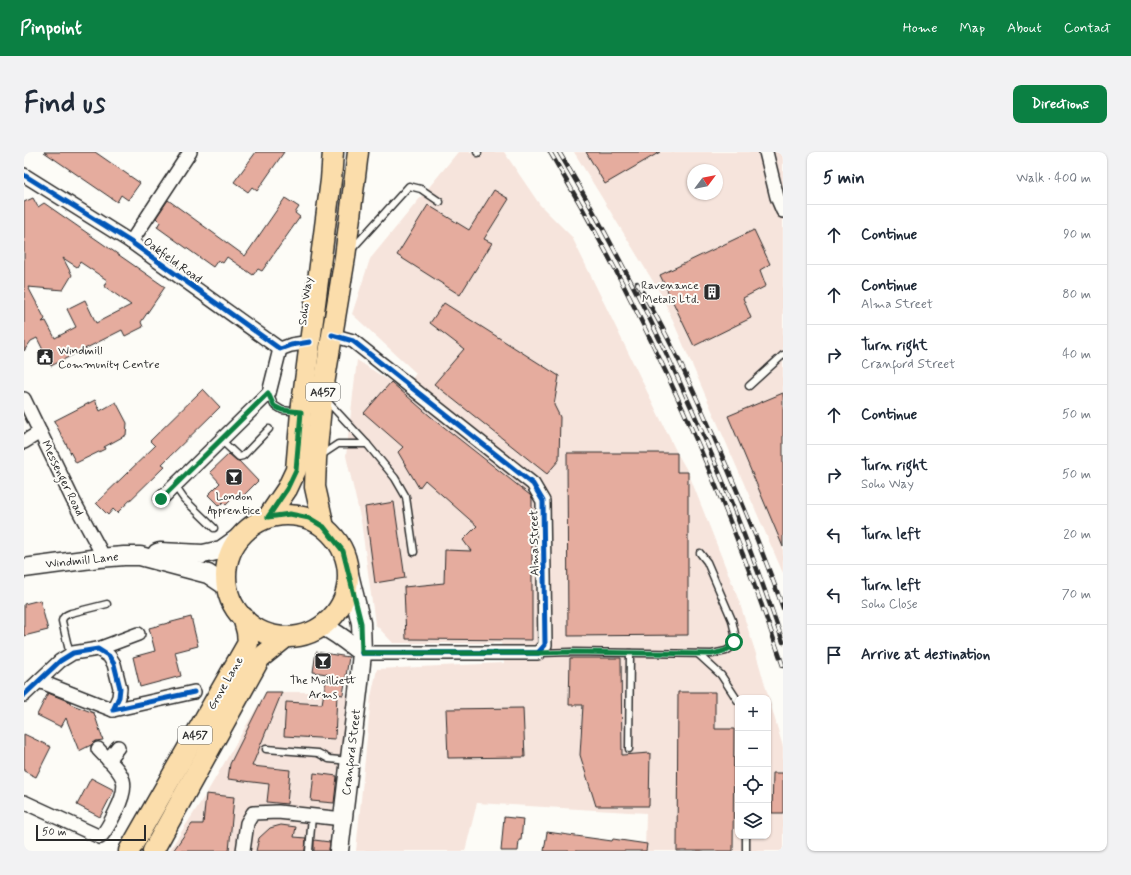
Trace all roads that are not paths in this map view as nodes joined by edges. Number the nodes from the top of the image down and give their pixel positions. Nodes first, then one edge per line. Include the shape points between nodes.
1 (190, 152) edge
2 (333, 152) edge
3 (358, 152) edge
4 (766, 152) edge
5 (24, 175) edge
6 (440, 202) dead end
7 (783, 211) edge
8 (131, 242) junction
9 (345, 257) junction
10 (332, 335) junction
11 (310, 342) junction
12 (280, 349) junction
13 (783, 355) edge
14 (749, 386) dead end
15 (268, 393) junction
16 (322, 396) junction
17 (24, 399) edge
18 (301, 412) junction
19 (270, 429) dead end
20 (40, 432) junction
21 (221, 440) junction
22 (24, 442) edge
23 (367, 444) junction
24 (316, 458) junction
25 (175, 486) junction
26 (161, 499) dead end
27 (268, 517) junction
28 (324, 527) junction
29 (214, 528) dead end
30 (238, 538) junction
31 (414, 552) dead end
32 (700, 553) dead end
33 (140, 556) junction
34 (99, 558) junction
35 (24, 568) edge
36 (348, 570) junction
37 (226, 586) junction
38 (107, 604) dead end
39 (243, 617) junction
40 (323, 626) junction
41 (138, 634) dead end
42 (285, 638) junction
43 (98, 649) junction
44 (362, 653) junction
45 (538, 653) junction
46 (630, 653) junction
47 (698, 654) junction
48 (70, 655) junction
49 (39, 681) junction
50 (194, 692) dead end
51 (24, 694) edge
52 (735, 696) edge
53 (113, 710) junction
54 (118, 747) dead end
55 (98, 749) dead end
56 (266, 749) dead end
57 (629, 749) dead end
58 (108, 760) junction
59 (350, 761) junction
60 (24, 802) edge
61 (312, 816) junction
62 (342, 819) junction
63 (746, 839) edge
64 (129, 851) edge
65 (153, 851) edge
66 (243, 851) edge
67 (309, 851) edge
68 (339, 851) edge
69 (746, 851) edge

1 - 8 street
2 - 11 main road, Soho Way / A457
3 - 9 main road, A457
4 - 7 street
5 - 8 street, Oakfield Road
6 - 9 lane via 421,189 409,186
8 - 12 street, Oakfield Road
9 - 10 main road, A457
10 - 16 main road, A457
10 - 45 street, Alma Street via 353,341 533,484 543,501 545,644
11 - 12 street
11 - 18 main road, Soho Way / A457
12 - 15 street
13 - 14 lane
15 - 18 lane via 274,406 282,410
15 - 21 street
16 - 23 lane
16 - 24 main road, A457
17 - 20 street, Messenger Road
18 - 27 main road, Soho Way / A457 via 296,470
19 - 21 lane via 243,456 239,456
20 - 22 street
20 - 34 street, Messenger Road via 100,550
21 - 25 street
23 - 24 lane via 338,444
23 - 31 lane via 396,478 406,496
24 - 28 main road, A457 via 315,487
25 - 26 street
25 - 29 lane via 184,499
27 - 28 main road via 290,514 309,518
27 - 30 main road via 249,527
28 - 36 main road via 343,551
30 - 33 main road, Windmill Lane via 222,550 203,554 160,552
30 - 37 main road via 228,557 225,570
32 - 47 lane via 707,562 732,620 735,634 732,647 726,651
33 - 34 main road, Windmill Lane
33 - 37 main road, Windmill Lane via 208,574
34 - 35 main road, Windmill Lane
36 - 40 main road via 342,602
36 - 44 main road, Cranford Street via 361,623
37 - 39 main road via 234,608
38 - 48 lane via 71,613 62,618
39 - 42 main road via 255,629
39 - 64 main road, Grove Lane / A457 via 248,643
40 - 42 main road via 305,635
40 - 44 main road
41 - 43 street
42 - 65 main road, Grove Lane / A457 via 260,658
43 - 48 street
43 - 53 street via 109,656 114,664 120,688
44 - 45 street
44 - 59 main road, Cranford Street
45 - 46 lane
46 - 47 lane
46 - 57 lane
47 - 52 lane via 721,675
48 - 49 street
49 - 51 street
49 - 53 street
50 - 53 street
54 - 58 street
55 - 58 street
56 - 59 lane via 318,753 329,759
58 - 60 street via 119,771 125,785 122,798 100,837
59 - 62 main road, Cranford Street
61 - 62 street
61 - 66 street via 278,812 253,813 247,823
61 - 67 lane
62 - 68 main road, Cranford Street
63 - 69 lane

